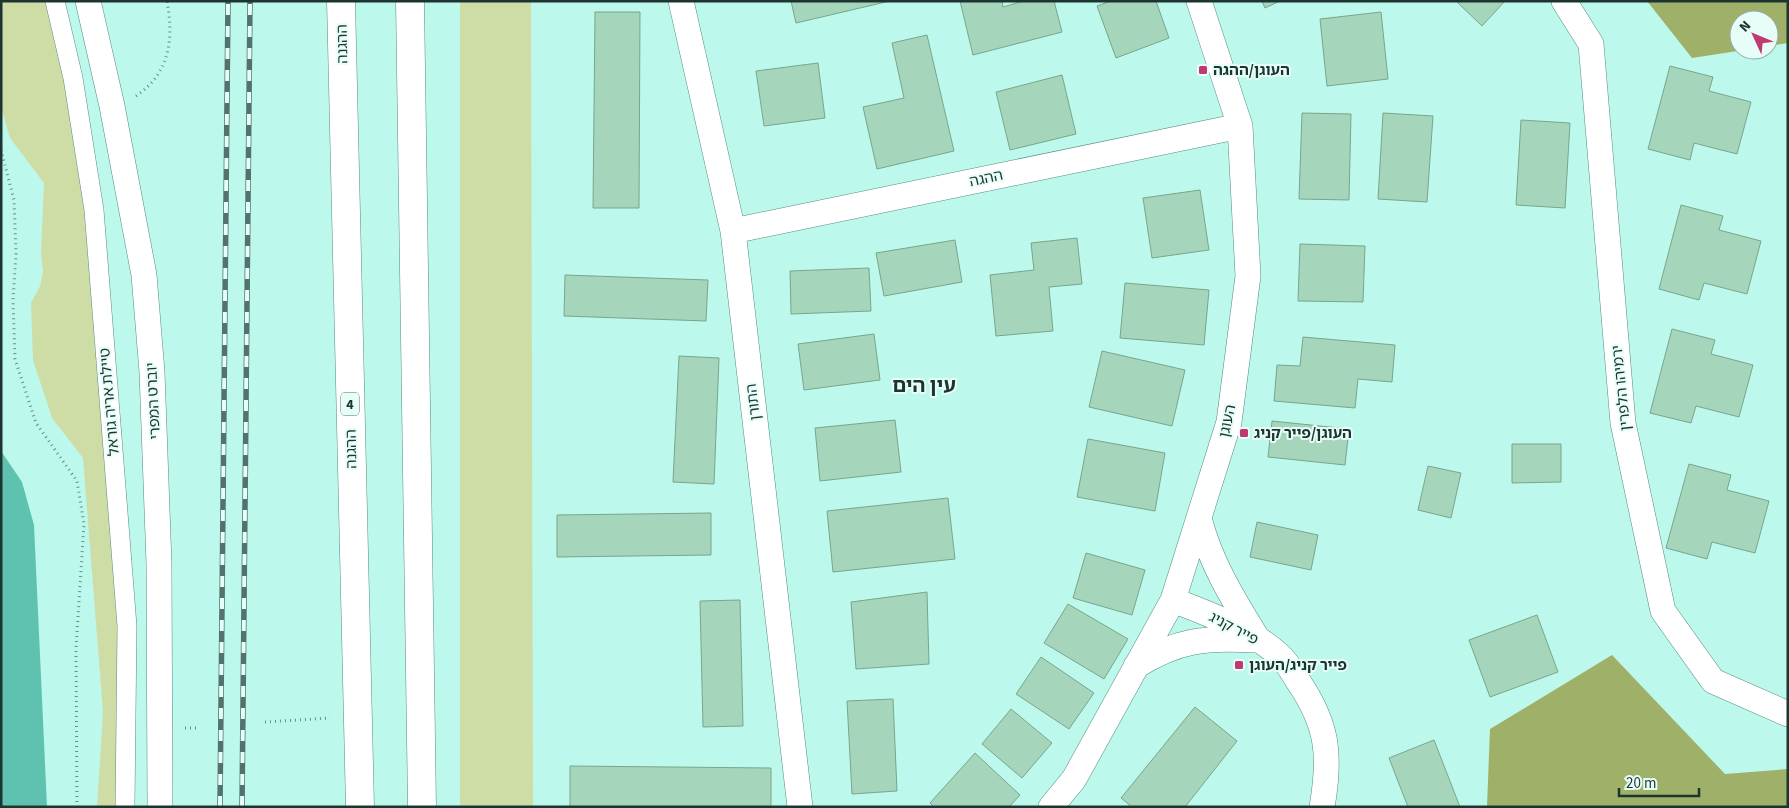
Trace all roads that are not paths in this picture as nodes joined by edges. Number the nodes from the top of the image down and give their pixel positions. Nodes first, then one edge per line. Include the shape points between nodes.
1 (55, 1) edge
2 (88, 1) edge
3 (341, 1) edge
4 (410, 1) edge
5 (681, 1) edge
6 (1199, 1) edge
7 (1564, 1) edge
8 (1240, 126) junction
9 (733, 231) junction
10 (1199, 518) junction
11 (1172, 600) junction
12 (1259, 640) junction
13 (1136, 666) junction
14 (1788, 714) edge
15 (125, 807) edge
16 (160, 807) edge
17 (360, 807) edge
18 (422, 807) edge
19 (800, 807) edge
20 (1051, 807) edge
21 (1322, 807) edge

1 - 15 street, טיילת אריה גוראל via 73,78 94,210 126,626
2 - 16 street, יוברט המפרי via 144,275 152,372 159,564
3 - 17 highway, ההגנה / 4
4 - 18 highway
5 - 9 street, התורן
6 - 8 street, העוגן
7 - 14 street, ירמיהו הלפרין via 1591,44 1623,423 1663,611 1713,681
8 - 9 street, ההגה
8 - 10 street, העוגן via 1248,276 1229,422
9 - 19 street, התורן
10 - 11 street, העוגן
10 - 12 street via 1205,543 1218,572
11 - 12 street, פייר קניג
11 - 13 street, העוגן
12 - 13 street via 1179,644
12 - 21 street, פייר קניג via 1282,656 1308,696 1324,733 1328,771
13 - 20 street, העוגן via 1074,779

